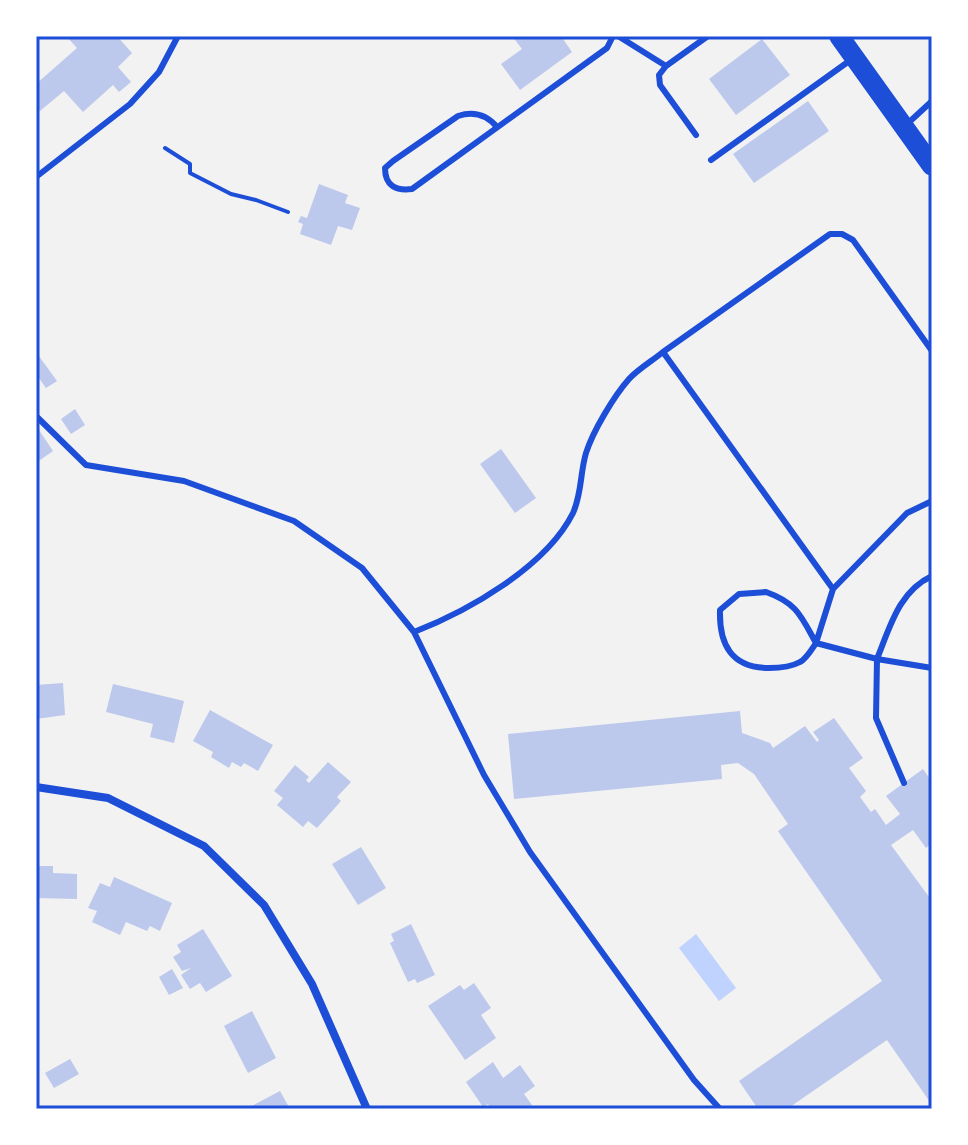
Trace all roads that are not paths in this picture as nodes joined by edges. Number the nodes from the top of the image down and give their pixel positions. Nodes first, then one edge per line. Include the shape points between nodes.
1 (178, 36) edge
2 (616, 36) edge
3 (708, 36) edge
4 (839, 36) edge
5 (855, 57) junction
6 (666, 66) junction
7 (931, 104) edge
8 (497, 127) junction
9 (904, 127) junction
10 (696, 135) dead end
11 (711, 160) dead end
12 (932, 166) edge
13 (36, 177) edge
14 (932, 351) edge
15 (663, 352) junction
16 (36, 416) edge
17 (932, 501) edge
18 (932, 576) edge
19 (833, 589) junction
20 (414, 632) junction
21 (816, 643) junction
22 (877, 659) junction
23 (932, 668) edge
24 (904, 783) dead end
25 (36, 787) edge
26 (367, 1109) edge
27 (720, 1109) edge

1 - 13 lane via 159,72 130,104
2 - 6 lane
2 - 8 lane via 607,48
3 - 6 lane
4 - 5 main road
5 - 9 main road
5 - 11 lane
6 - 10 lane via 660,85
7 - 9 lane
8 - 8 lane via 412,189 390,186 385,178 385,168 393,161 458,116 470,112
9 - 12 main road
14 - 15 lane via 853,240 830,234
15 - 19 lane
15 - 20 lane via 630,378 607,411 586,453 573,513 553,543 471,605
16 - 20 lane via 86,465 184,481 294,521 362,568
17 - 19 lane via 907,513
18 - 22 lane via 898,607
19 - 21 lane
20 - 27 lane via 484,775 530,852
21 - 21 lane via 788,600 766,592 739,594 720,610 719,631 741,663 782,668 802,662
21 - 22 lane
22 - 23 lane
22 - 24 lane via 876,718
25 - 26 street via 108,798 204,846 264,905 312,984

